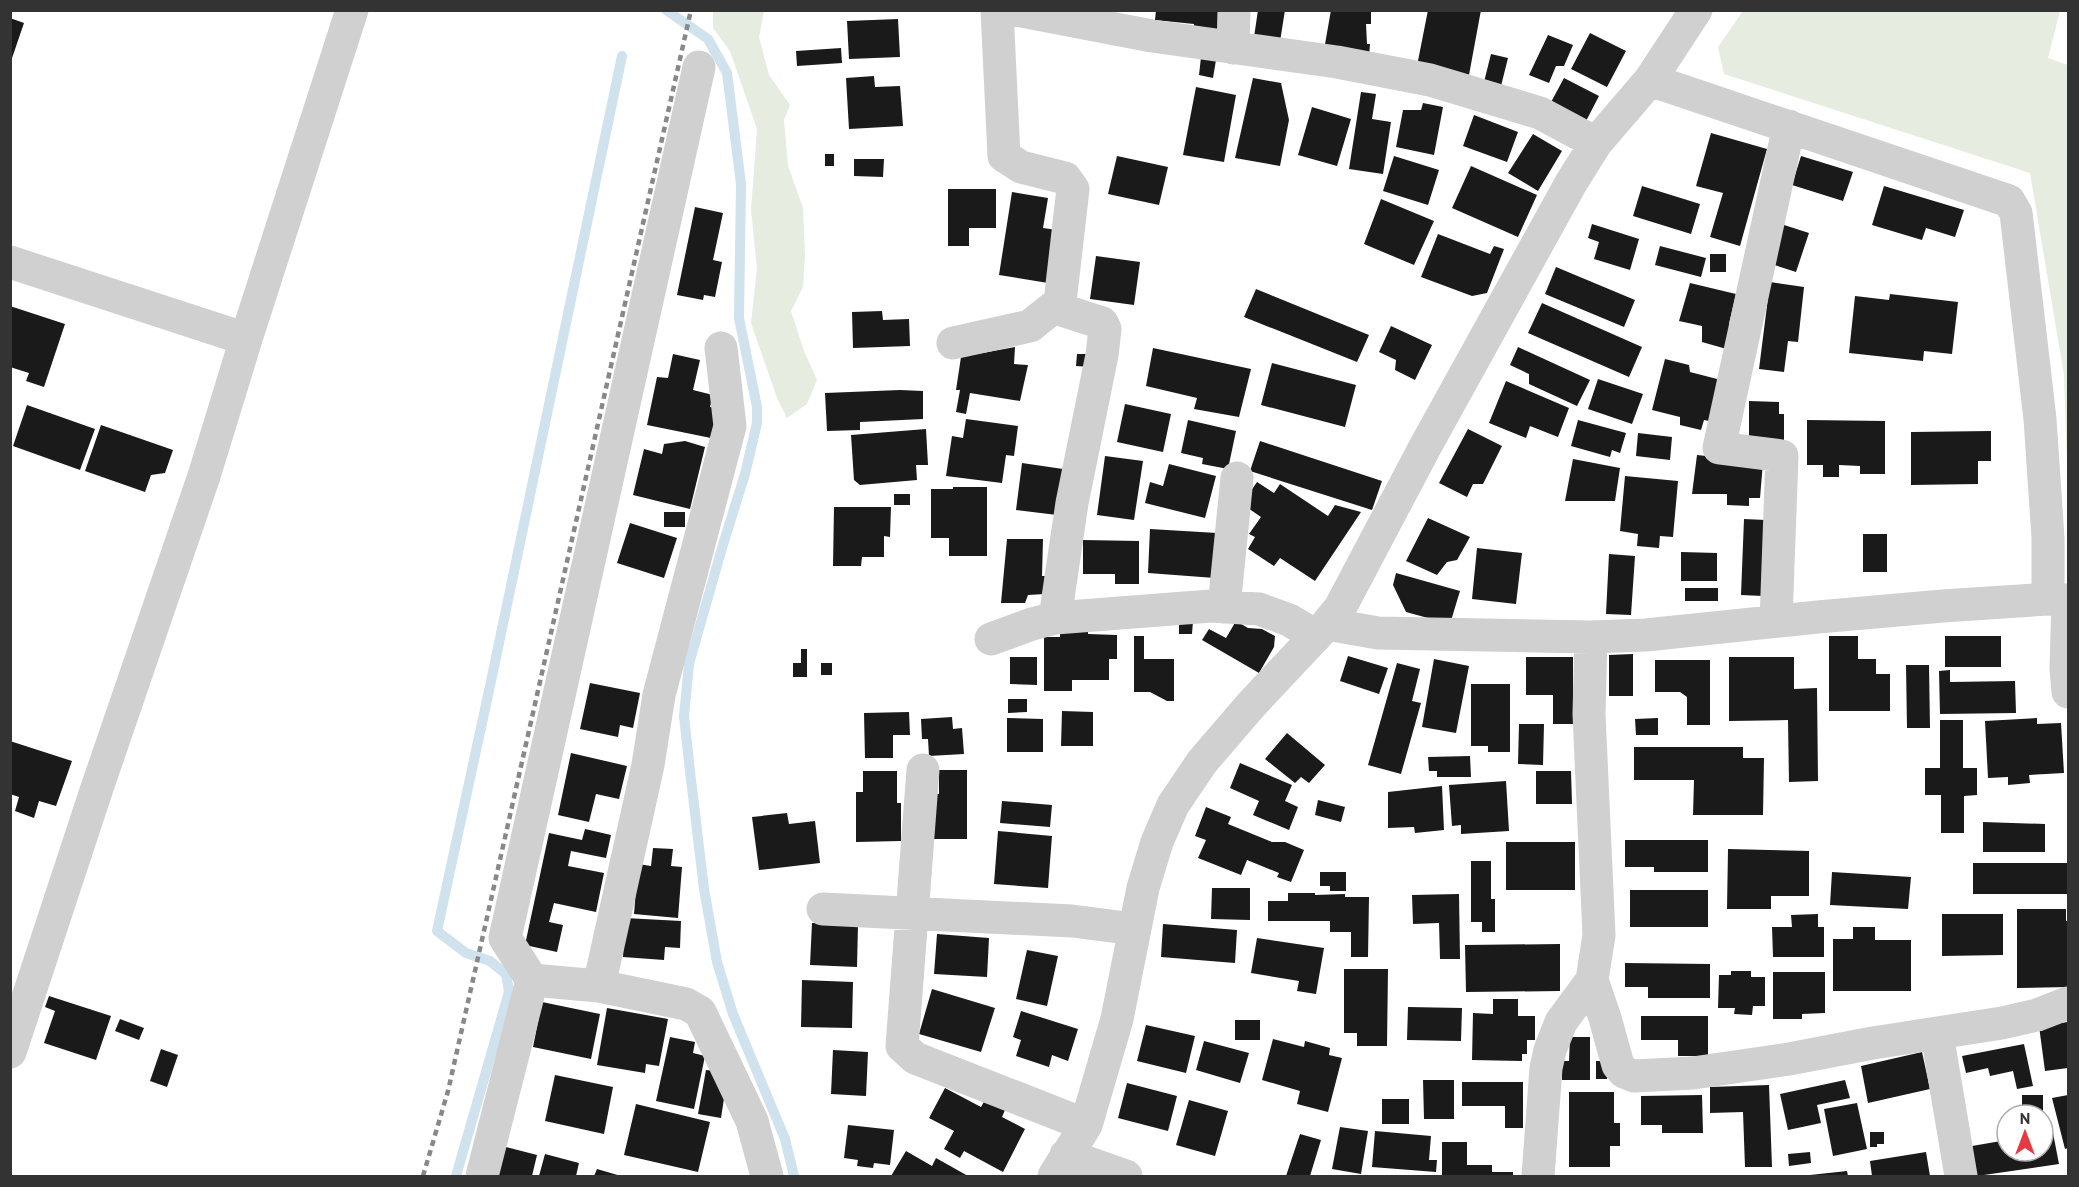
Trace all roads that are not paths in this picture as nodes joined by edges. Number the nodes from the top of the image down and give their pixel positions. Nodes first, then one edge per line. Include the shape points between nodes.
1 (352, 10) edge
2 (997, 10) edge
3 (1016, 10) edge
4 (1234, 10) edge
5 (1685, 14) edge
6 (1233, 48) junction
7 (699, 67) dead end
8 (1650, 80) junction
9 (1788, 126) junction
10 (1596, 143) junction
11 (10, 262) edge
12 (1060, 302) junction
13 (246, 339) junction
14 (953, 343) dead end
15 (721, 348) dead end
16 (1238, 478) dead end
17 (2062, 600) edge
18 (1224, 607) junction
19 (1055, 618) junction
20 (1776, 621) junction
21 (1322, 630) junction
22 (1590, 637) junction
23 (991, 639) dead end
24 (2068, 692) edge
25 (923, 770) dead end
26 (823, 909) dead end
27 (912, 912) junction
28 (1134, 929) junction
29 (532, 980) junction
30 (1592, 980) junction
31 (598, 986) junction
32 (2068, 1003) edge
33 (1937, 1034) junction
34 (10, 1052) edge
35 (1086, 1125) junction
36 (1060, 1166) edge
37 (482, 1176) edge
38 (767, 1176) edge
39 (1126, 1176) edge
40 (1538, 1176) edge
41 (1961, 1176) edge

1 - 13 street
2 - 12 street via 1004,156 1021,167 1065,178 1072,189
3 - 6 street
4 - 6 street
5 - 8 street
6 - 10 street via 1430,80 1540,113
7 - 29 street via 505,938
8 - 9 street
8 - 10 street
9 - 17 street via 2009,201 2016,213 2040,418 2048,538
9 - 20 street via 1719,448 1782,456
10 - 21 street via 1425,447 1340,608
11 - 13 street
12 - 14 street via 1030,326
12 - 19 street via 1062,310 1102,322 1105,329
13 - 34 street via 204,476
15 - 31 street via 730,426 659,695 648,765
16 - 18 street
17 - 20 street
17 - 24 street
18 - 19 street
18 - 21 street via 1259,609
19 - 23 street
20 - 22 street
21 - 22 street
21 - 28 street via 1209,754 1173,805 1156,842
22 - 30 street via 1588,714 1599,935
25 - 27 street
26 - 27 street
27 - 28 street via 1072,921
27 - 35 street via 902,1046 915,1058
28 - 35 street via 1117,1019
29 - 31 street
29 - 37 street
30 - 33 street via 1618,1065 1634,1076 1693,1073
30 - 40 street via 1561,1022 1550,1050
31 - 38 street via 686,1004 700,1012 752,1121
32 - 33 street via 2037,1015
33 - 41 street
35 - 36 street
36 - 39 street

